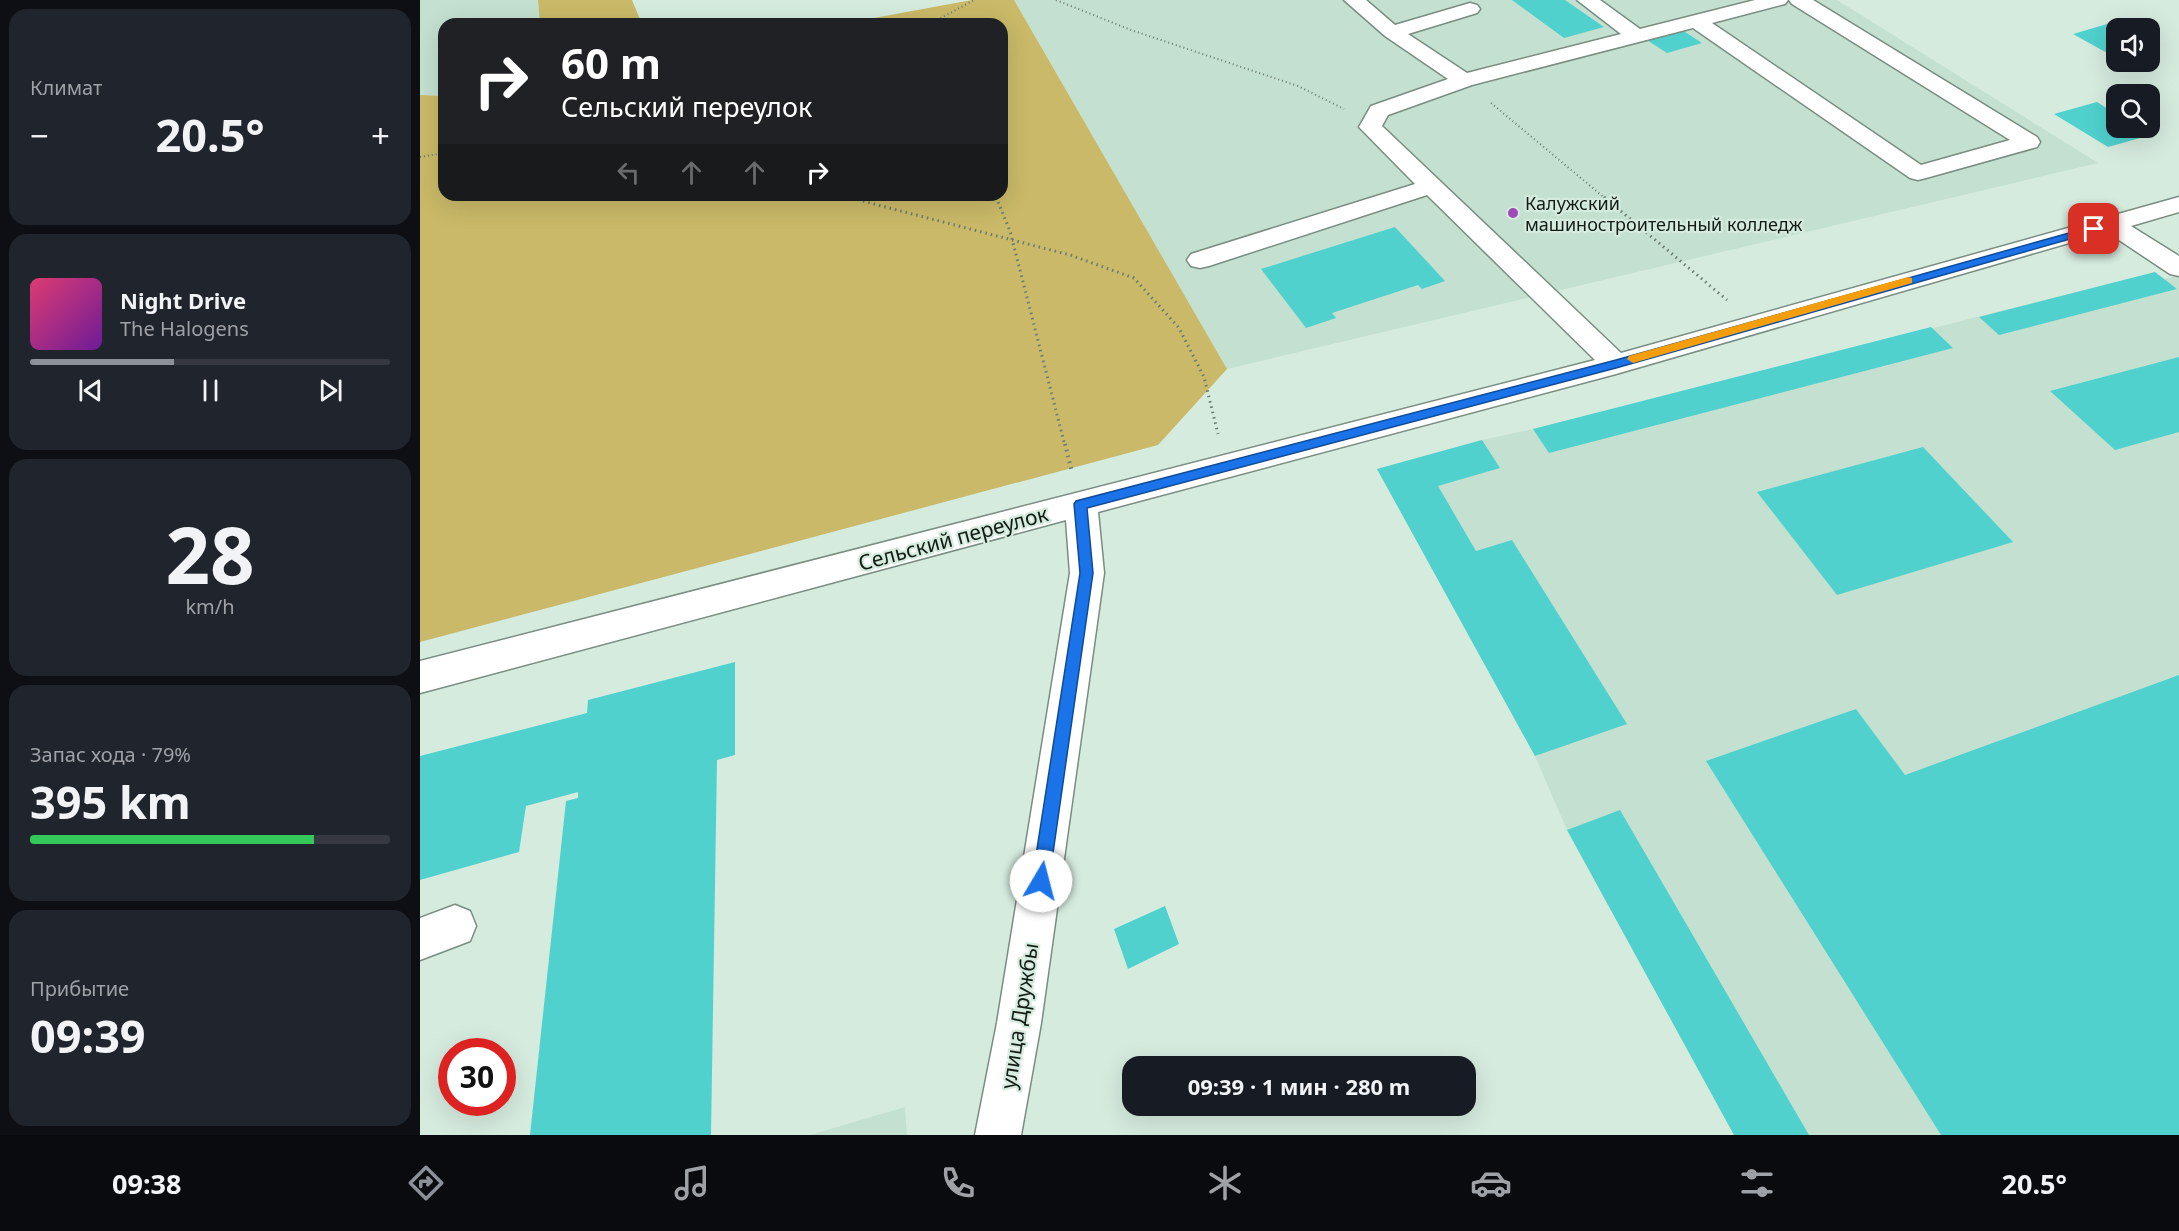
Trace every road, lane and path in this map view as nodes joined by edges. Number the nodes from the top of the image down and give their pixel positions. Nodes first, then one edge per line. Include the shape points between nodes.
1 (974, 0) edge
2 (1056, 0) edge
3 (1354, 0) edge
4 (1587, 0) edge
5 (1778, 0) edge
6 (1799, 0) edge
7 (1470, 9) dead end
8 (941, 18) edge
9 (1696, 21) junction
10 (1392, 32) junction
11 (1637, 36) junction
12 (1464, 80) junction
13 (1370, 127) junction
14 (438, 154) edge
15 (420, 158) edge
16 (1432, 186) junction
17 (860, 201) edge
18 (997, 201) edge
19 (2179, 204) edge
20 (2111, 224) junction
21 (1013, 242) junction
22 (1200, 260) dead end
23 (2179, 268) edge
24 (1756, 324) junction
25 (1616, 364) junction
26 (1226, 466) junction
27 (1081, 504) junction
28 (420, 677) edge
29 (998, 1135) edge

1 - 8 path
2 - 13 path via 1131,30 1298,86 1335,102
3 - 10 street
4 - 11 street
5 - 9 street
6 - 9 street via 2029,142 1918,173
7 - 10 street
9 - 11 street
10 - 12 street
11 - 12 street
12 - 13 street via 1379,111
12 - 24 path
13 - 16 street
14 - 15 path
16 - 22 street
16 - 25 street
17 - 21 path
18 - 21 path
19 - 20 street, Сельский переулок
20 - 23 street
20 - 24 street, Сельский переулок
21 - 26 path via 1071,255 1134,278 1179,327 1204,377
21 - 27 path
24 - 25 street, Сельский переулок
25 - 26 street, Сельский переулок
26 - 27 street, Сельский переулок
27 - 28 street, Сельский переулок
27 - 29 street, улица Дружбы via 1087,573 1019,1023

